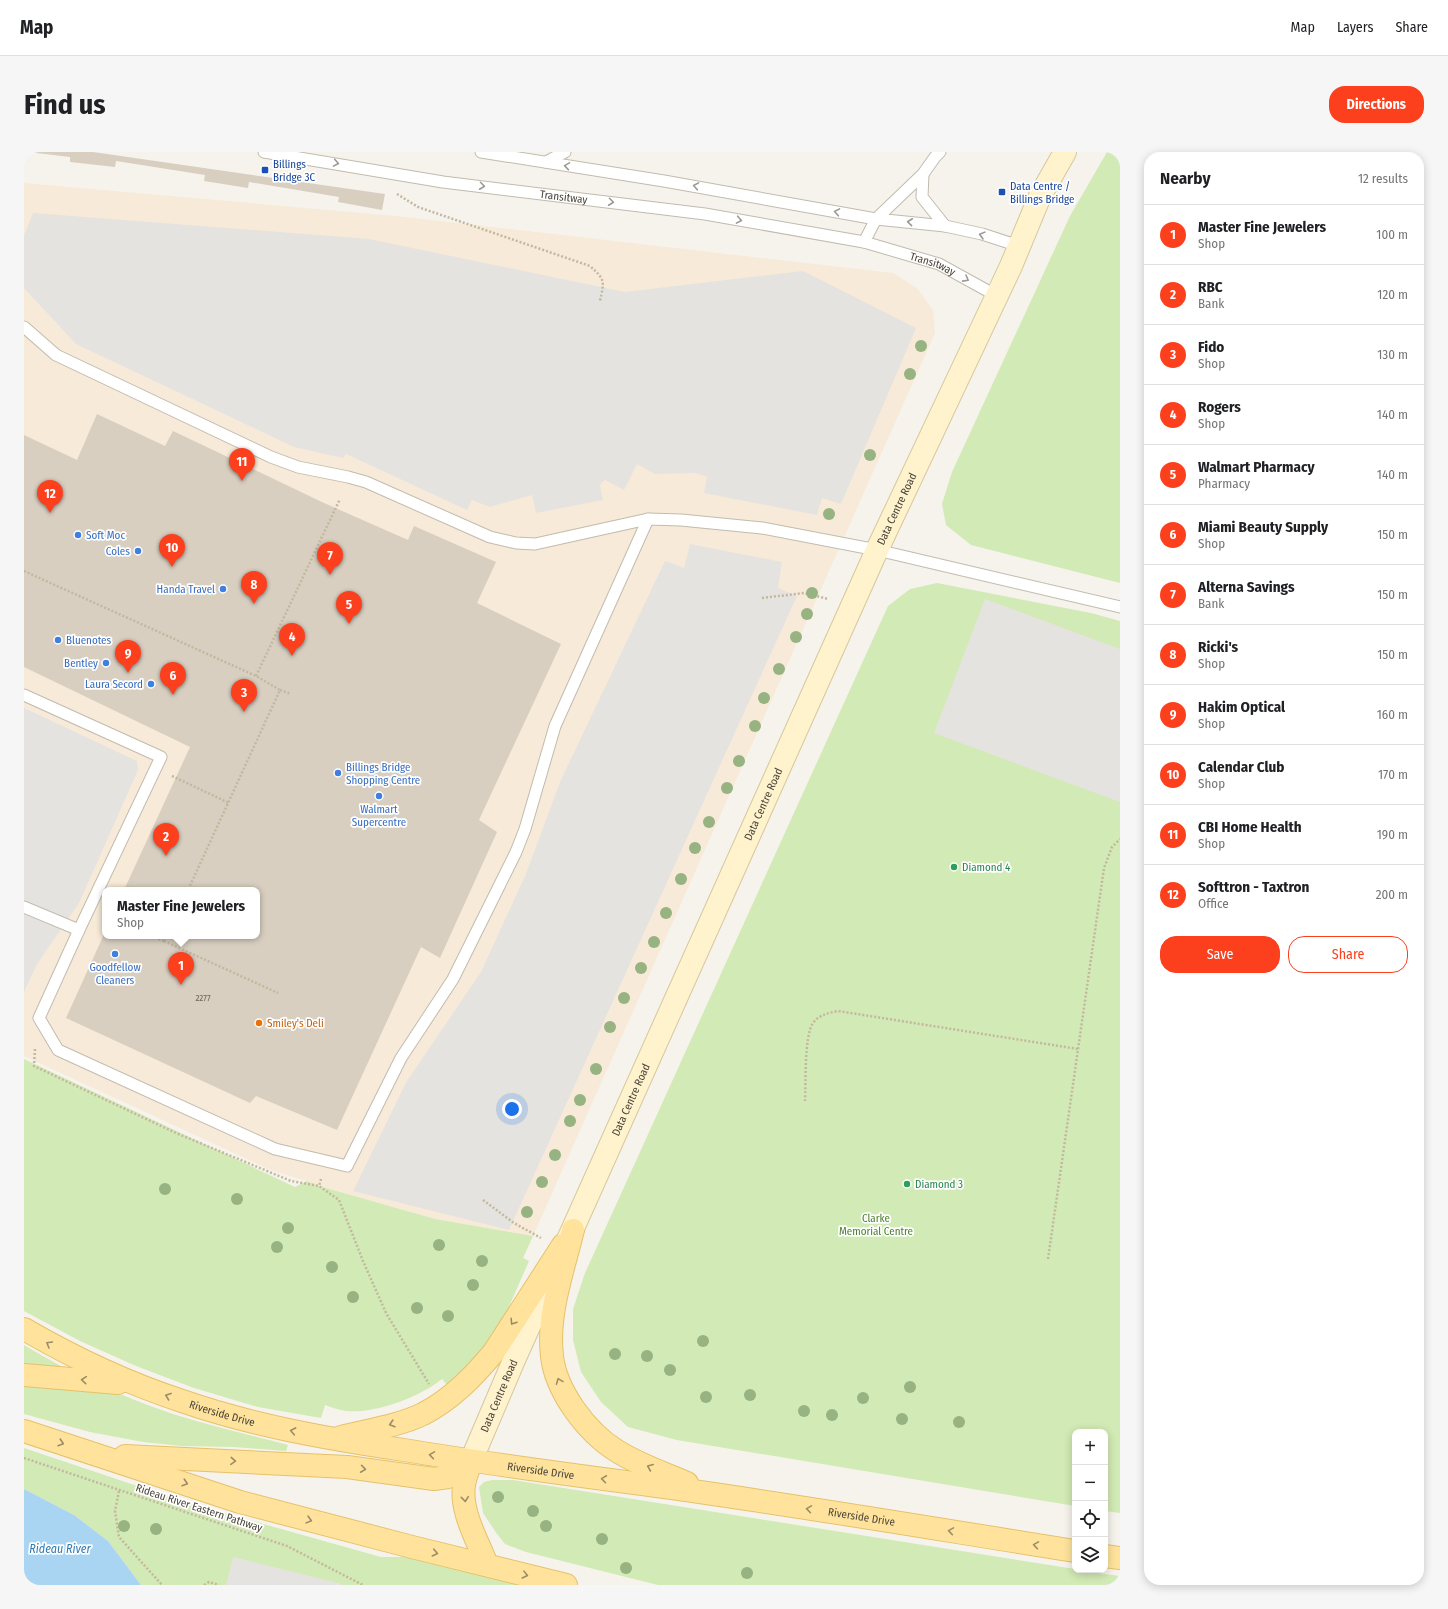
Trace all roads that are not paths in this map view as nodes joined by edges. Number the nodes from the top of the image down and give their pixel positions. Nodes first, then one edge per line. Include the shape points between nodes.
1 (264, 152) edge
2 (481, 152) edge
3 (565, 152) edge
4 (940, 152) edge
5 (1065, 152) edge
6 (546, 162) junction
7 (923, 174) junction
8 (876, 218) junction
9 (945, 226) junction
10 (864, 242) junction
11 (1019, 246) junction
12 (997, 296) junction
13 (24, 327) edge
14 (648, 519) junction
15 (876, 550) junction
16 (1120, 607) edge
17 (24, 696) edge
18 (24, 907) edge
19 (79, 930) junction
20 (567, 1239) junction
21 (24, 1329) edge
22 (24, 1375) edge
23 (137, 1385) junction
24 (24, 1431) edge
25 (331, 1439) junction
26 (96, 1454) junction
27 (471, 1461) junction
28 (712, 1494) junction
29 (1072, 1551) edge
30 (1108, 1556) edge
31 (1120, 1558) edge
32 (487, 1566) junction
33 (566, 1585) edge

1 -> 10 lane, Transitway via 443,182 706,214
2 - 6 lane
3 - 6 lane
4 - 7 lane
5 - 11 main road, Data Centre Road via 1040,196
8 -> 6 lane
7 - 8 lane
7 - 9 lane via 922,197
9 -> 8 lane
8 - 10 lane
11 -> 9 lane
10 -> 12 lane, Transitway via 939,264
11 - 12 main road, Data Centre Road
12 - 15 main road, Data Centre Road
13 - 14 lane via 56,355 271,457 298,467 366,482 490,537 535,544
14 - 15 lane via 762,528
14 - 19 lane via 555,726 518,846 453,979 401,1058 347,1166 275,1149 58,1050 38,1018
15 - 16 lane
15 - 20 main road, Data Centre Road
17 - 19 lane via 160,757
18 - 19 lane
20 -> 25 main road via 494,1352 455,1393 423,1414
20 - 27 main road, Data Centre Road
28 -> 20 main road via 642,1464 602,1441 582,1420 558,1382 552,1357 552,1322
23 -> 21 main road, Riverside Drive via 62,1351
23 -> 22 main road
25 -> 23 main road, Riverside Drive via 230,1416
24 -> 26 main road
27 -> 25 main road, Riverside Drive
26 -> 27 main road via 347,1467 434,1479 448,1477
26 -> 32 main road via 240,1502
28 -> 27 main road, Riverside Drive
27 -> 32 main road via 464,1485 466,1511
29 -> 28 main road, Riverside Drive
30 - 31 main road
32 -> 33 main road

